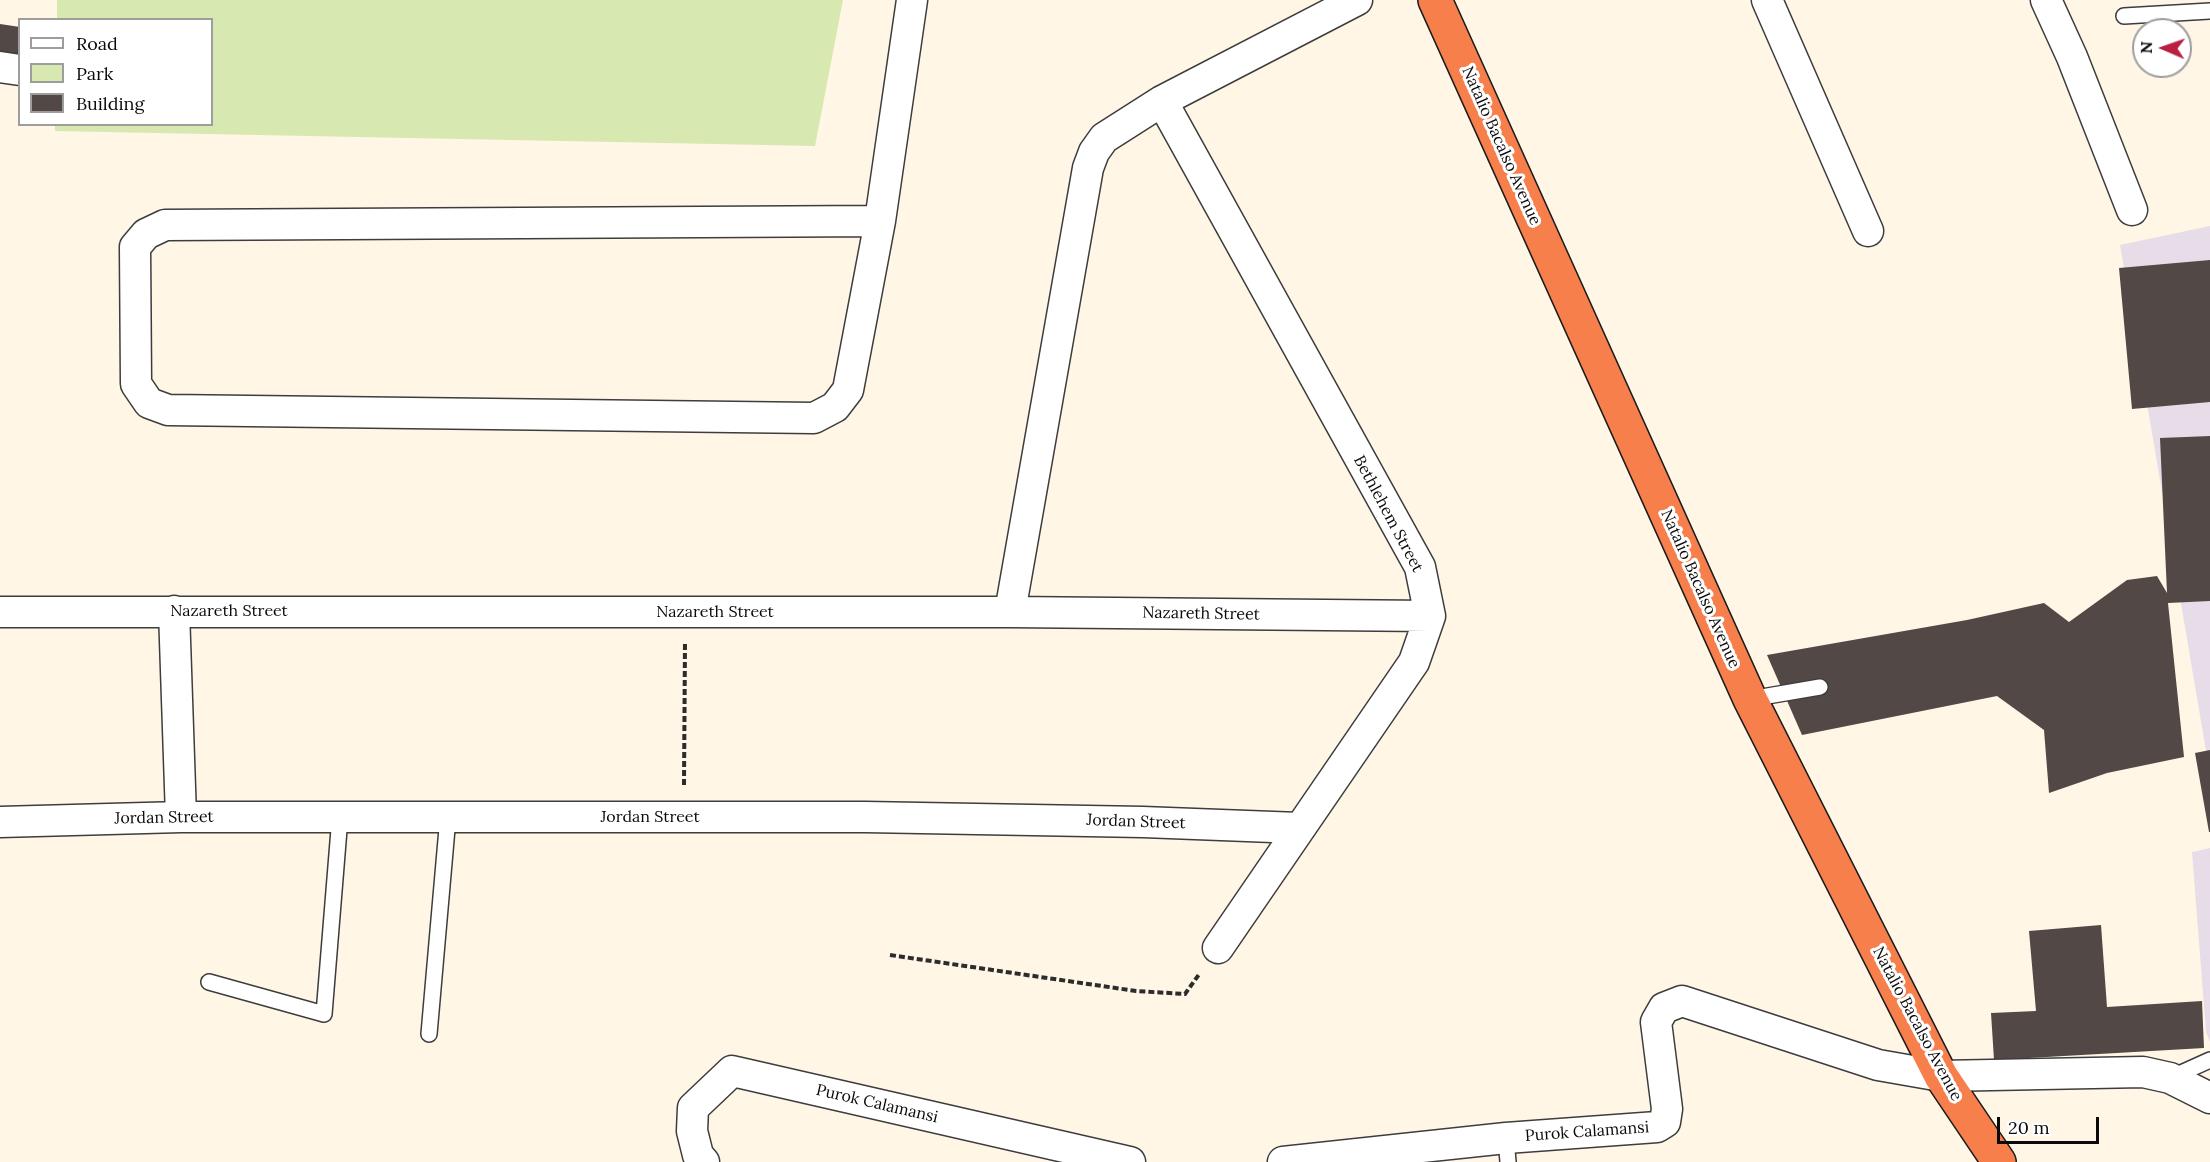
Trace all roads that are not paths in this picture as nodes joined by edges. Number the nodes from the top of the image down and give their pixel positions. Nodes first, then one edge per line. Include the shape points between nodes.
1 (912, 0) edge
2 (1357, 0) edge
3 (1434, 0) edge
4 (1767, 0) edge
5 (2046, 0) edge
6 (2210, 11) edge
7 (2124, 16) dead end
8 (0, 67) edge
9 (18, 70) edge
10 (1162, 101) junction
11 (2132, 210) dead end
12 (880, 221) junction
13 (1868, 231) dead end
14 (174, 611) junction
15 (0, 612) edge
16 (1010, 612) junction
17 (1430, 616) junction
18 (1820, 687) dead end
19 (1750, 699) junction
20 (181, 817) junction
21 (340, 817) junction
22 (448, 817) junction
23 (0, 822) edge
24 (1299, 828) junction
25 (1218, 948) road end
26 (209, 982) dead end
27 (429, 1034) dead end
28 (2210, 1060) edge
29 (1941, 1076) junction
30 (2170, 1078) junction
31 (2210, 1098) edge
32 (1507, 1150) edge
33 (704, 1162) edge
34 (1130, 1162) edge
35 (1283, 1162) edge
36 (1999, 1162) edge

1 - 12 street
2 - 10 street
3 - 19 highway, Natalio Bacalso Avenue
4 - 13 street
5 - 11 street
6 - 7 lane
8 - 9 street
10 - 16 street via 1104,138 1088,168
10 - 17 street, Bethlehem Street via 1420,567
12 - 12 street via 848,390 835,407 814,418 168,410 149,403 136,384 135,247 146,234 165,225
14 - 15 street, Nazareth Street
14 - 16 street, Nazareth Street
14 - 20 street
16 - 17 street, Nazareth Street
17 - 24 street via 1414,662
18 - 19 lane
19 - 29 highway, Natalio Bacalso Avenue
20 - 21 street, Jordan Street
20 - 23 street, Jordan Street
21 - 22 street, Jordan Street
21 - 26 lane via 324,1014
22 - 24 street, Jordan Street via 865,817
22 - 27 lane
24 - 25 street
28 - 30 lane
29 - 30 street via 2143,1072
29 - 32 street, Purok Calamansi via 1878,1065 1682,1002 1664,1008 1656,1022 1667,1109 1665,1122 1657,1127
29 - 36 highway, Natalio Bacalso Avenue
30 - 31 street
32 - 35 street, Purok Calamansi
33 - 34 street, Purok Calamansi via 698,1155 693,1131 693,1108 732,1071

